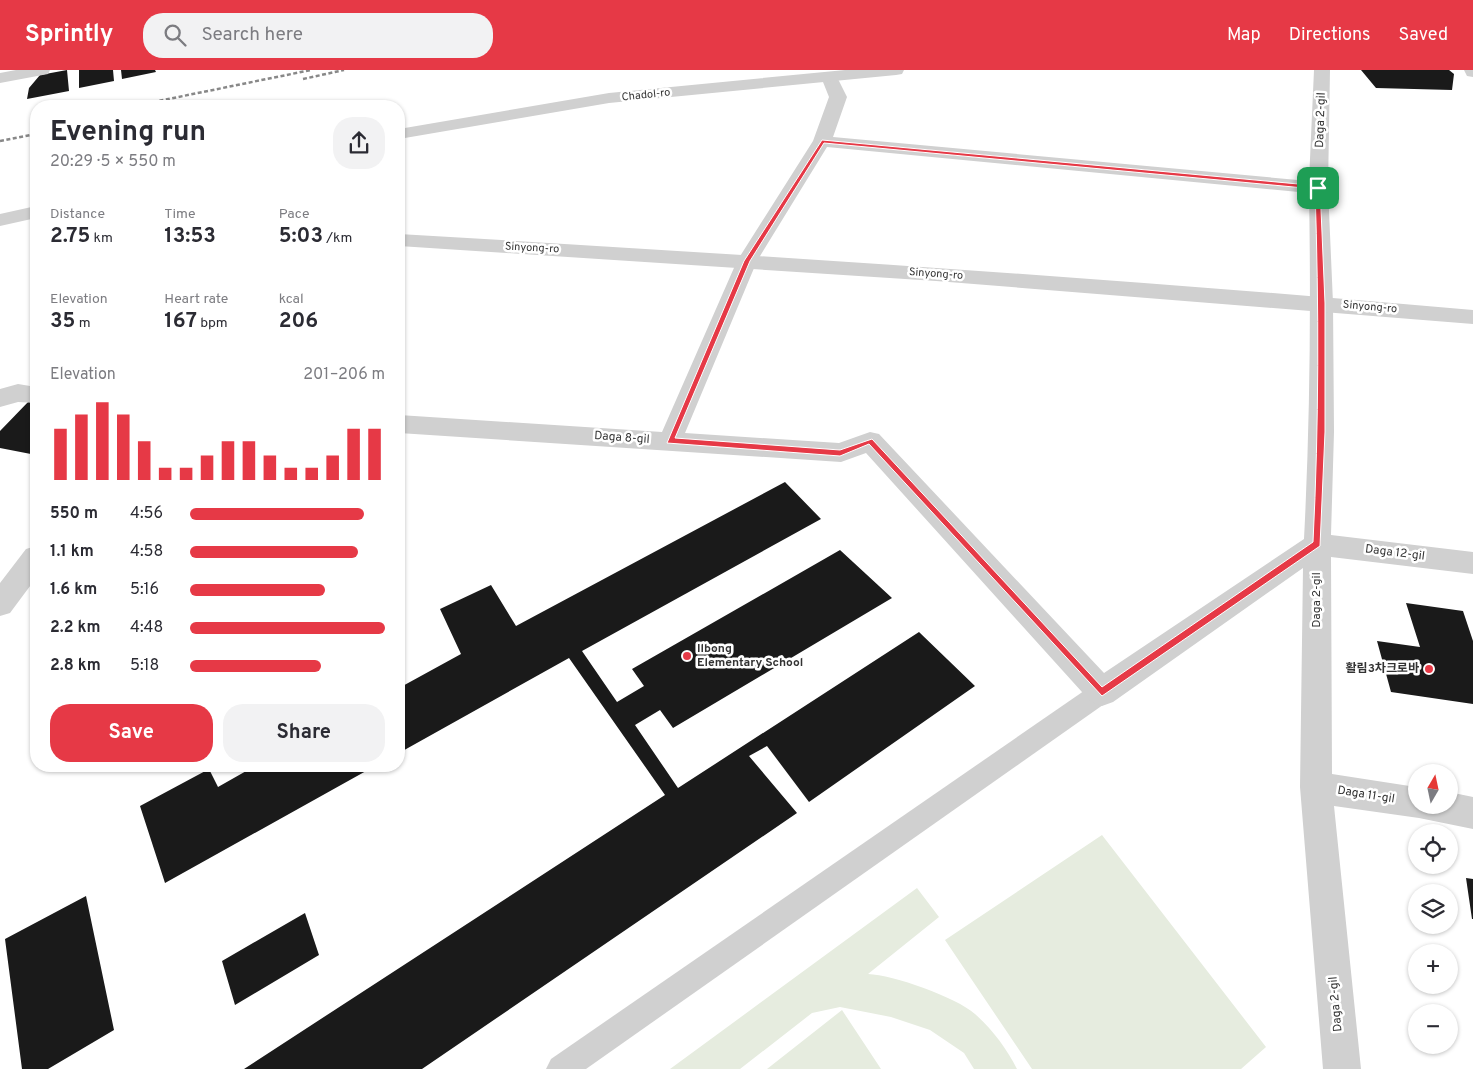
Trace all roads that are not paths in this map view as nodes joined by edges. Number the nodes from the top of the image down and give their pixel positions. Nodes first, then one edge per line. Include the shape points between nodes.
1 (42, 70) edge
2 (896, 70) edge
3 (1322, 70) edge
4 (829, 76) junction
5 (0, 78) edge
6 (405, 133) edge
7 (822, 142) junction
8 (1318, 188) junction
9 (30, 214) edge
10 (0, 222) edge
11 (30, 224) edge
12 (405, 240) edge
13 (747, 261) junction
14 (1322, 303) junction
15 (1473, 316) edge
16 (30, 394) edge
17 (0, 398) edge
18 (405, 424) edge
19 (670, 441) junction
20 (1317, 544) junction
21 (1473, 563) edge
22 (30, 565) edge
23 (0, 604) edge
24 (1102, 692) junction
25 (1316, 787) junction
26 (1408, 802) edge
27 (1458, 810) edge
28 (1473, 813) edge
29 (562, 1069) edge
30 (1342, 1069) edge

1 - 5 street
2 - 4 street, Chadol-ro
3 - 8 street, Daga 2-gil
4 - 6 street, Chadol-ro via 609,98
4 - 7 street via 838,97
7 - 8 street
7 - 13 street
8 - 14 street, Daga 2-gil
9 - 10 street
10 - 11 street
12 - 13 street, Sinyong-ro
13 - 14 street, Sinyong-ro
13 - 19 street
14 - 15 street, Sinyong-ro
14 - 20 street, Daga 2-gil via 1322,432
16 - 17 street via 18,393
18 - 19 street, Daga 8-gil
19 - 24 street, Daga 8-gil via 840,453 870,441
20 - 21 street, Daga 12-gil
20 - 24 street
20 - 25 street, Daga 2-gil
22 - 23 street
24 - 29 lane
25 - 26 street, Daga 11-gil
25 - 30 street, Daga 2-gil
27 - 28 street

